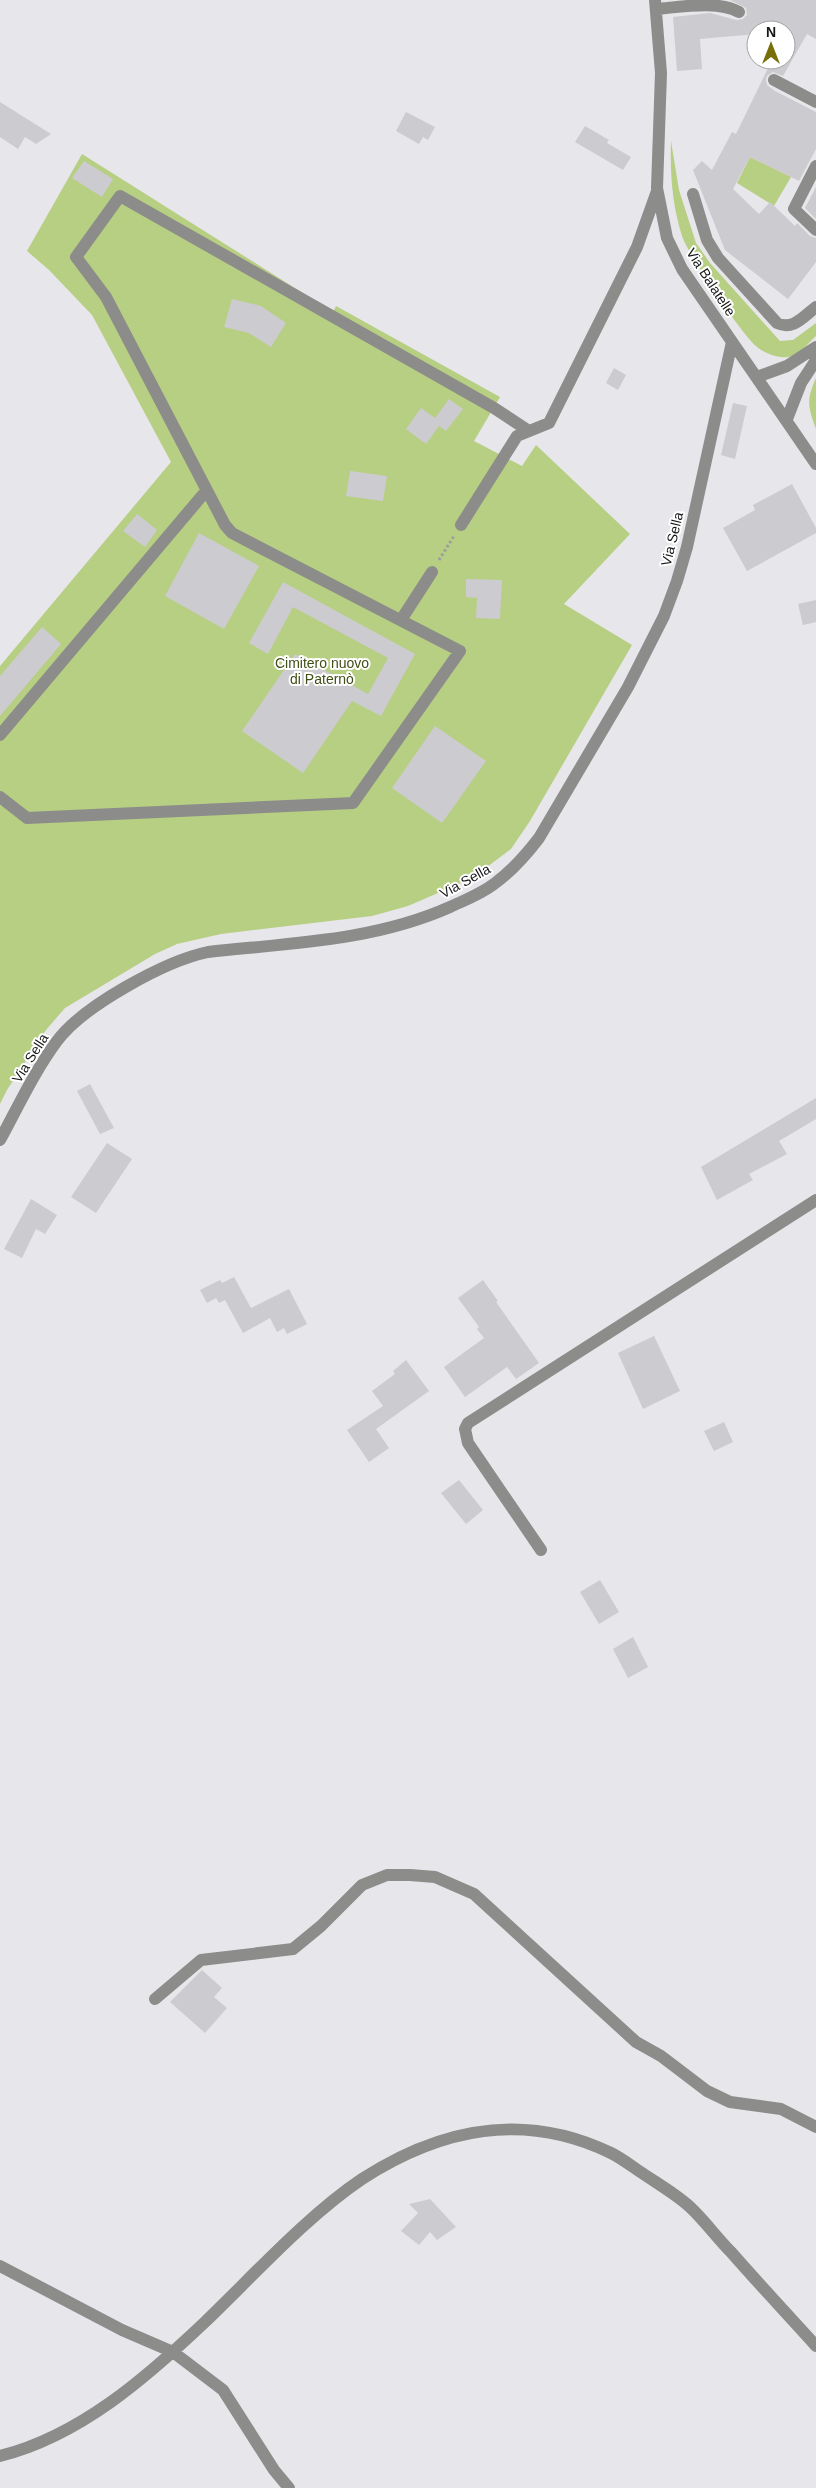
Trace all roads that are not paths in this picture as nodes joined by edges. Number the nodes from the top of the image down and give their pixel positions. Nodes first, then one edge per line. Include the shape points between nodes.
1 (655, 4) edge
2 (739, 12) dead end
3 (774, 80) dead end
4 (816, 102) edge
5 (816, 166) edge
6 (658, 188) junction
7 (693, 194) dead end
8 (816, 230) edge
9 (816, 307) edge
10 (732, 342) junction
11 (816, 347) edge
12 (816, 360) edge
13 (757, 377) junction
14 (787, 419) junction
15 (529, 431) junction
16 (816, 464) edge
17 (206, 491) junction
18 (461, 525) road end
19 (432, 572) road end
20 (401, 620) junction
21 (0, 735) edge
22 (0, 797) edge
23 (0, 1140) edge
24 (816, 1200) edge
25 (541, 1550) dead end
26 (156, 1999) dead end
27 (816, 2127) edge
28 (0, 2266) edge
29 (816, 2346) edge
30 (174, 2352) junction
31 (0, 2456) edge
32 (289, 2488) edge

1 - 2 street via 711,4 731,6
1 - 6 street, Via Balatelle via 661,73
3 - 4 street
5 - 8 street via 794,209
6 - 10 street, Via Balatelle via 667,238 682,269
6 - 15 street via 637,247 557,410 549,423
7 - 9 street via 707,240 718,258 777,322 792,326
10 - 13 street, Via Balatelle
10 - 23 street, Via Sella via 687,547 664,616 628,686 539,838 525,856 492,885 472,897 388,930 208,952 186,957 143,978 95,1008 58,1040
11 - 13 street via 787,366
12 - 14 street via 801,382
13 - 14 street, Via Balatelle
14 - 16 street, Via Balatelle
15 - 17 street via 494,408 120,196 76,257 106,297
15 - 18 street via 517,436
17 - 20 street via 232,533
17 - 21 street
19 - 20 street
20 - 22 street via 460,651 352,803 27,818
24 - 25 street via 468,1424 465,1429 468,1443
26 - 27 street via 201,1960 293,1949 362,1885 387,1876 435,1877 474,1894 636,2042 661,2056 707,2091 730,2102 781,2109
28 - 30 street via 122,2330
29 - 30 street via 689,2206 650,2179 612,2154 575,2139 533,2130 487,2129 445,2138 398,2158 362,2180 322,2210
30 - 31 street via 108,2404 68,2429
30 - 32 street via 223,2390

